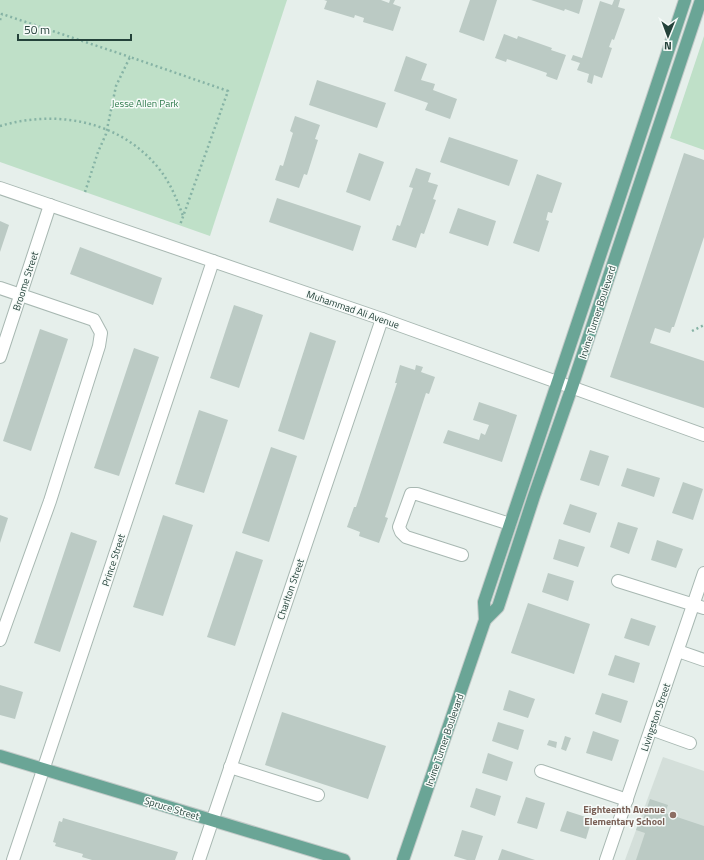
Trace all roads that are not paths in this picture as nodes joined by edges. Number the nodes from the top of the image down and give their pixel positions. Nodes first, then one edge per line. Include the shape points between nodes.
1 (685, 0) edge
2 (701, 0) edge
3 (0, 188) edge
4 (50, 205) junction
5 (213, 261) junction
6 (0, 288) edge
7 (21, 294) junction
8 (382, 319) junction
9 (0, 357) edge
10 (557, 382) junction
11 (572, 387) junction
12 (704, 435) edge
13 (510, 524) junction
14 (462, 555) dead end
15 (704, 573) edge
16 (618, 581) dead end
17 (699, 606) edge
18 (485, 620) junction
19 (0, 640) edge
20 (678, 651) junction
21 (704, 660) edge
22 (651, 729) junction
23 (690, 743) dead end
24 (0, 756) edge
25 (230, 767) junction
26 (43, 769) junction
27 (541, 771) dead end
28 (318, 795) dead end
29 (627, 800) junction
30 (212, 820) junction
31 (13, 860) edge
32 (199, 860) edge
33 (344, 860) edge
34 (403, 860) edge
35 (606, 860) edge

1 - 10 main road, Irvine Turner Boulevard
2 - 11 main road, Irvine Turner Boulevard
3 - 4 street, Muhammad Ali Avenue
4 - 5 street, Muhammad Ali Avenue
4 - 7 street, Broome Street
5 - 8 street, Muhammad Ali Avenue
5 - 26 street, Prince Street
6 - 7 street
7 - 9 street, Broome Street
7 - 19 street via 94,320 101,333 50,501
8 - 10 street, Muhammad Ali Avenue
8 - 25 street, Charlton Street
10 - 11 street, Muhammad Ali Avenue
10 - 13 main road, Irvine Turner Boulevard
11 - 12 street, Muhammad Ali Avenue
11 - 18 main road, Irvine Turner Boulevard via 498,607
13 - 14 street via 411,494 399,527 401,532 406,537
13 - 18 main road, Irvine Turner Boulevard via 484,602
15 - 17 street, Livingston Street
16 - 17 street
17 - 20 street, Livingston Street
18 - 34 main road, Irvine Turner Boulevard
20 - 21 street
20 - 22 street, Livingston Street
22 - 23 street
22 - 29 street, Livingston Street
24 - 26 main road, Spruce Street
25 - 28 street
25 - 30 street, Charlton Street
26 - 30 main road, Spruce Street
26 - 31 street, Prince Street
27 - 29 street
29 - 35 street, Livingston Street
30 - 32 street, Charlton Street
30 - 33 main road, Spruce Street

